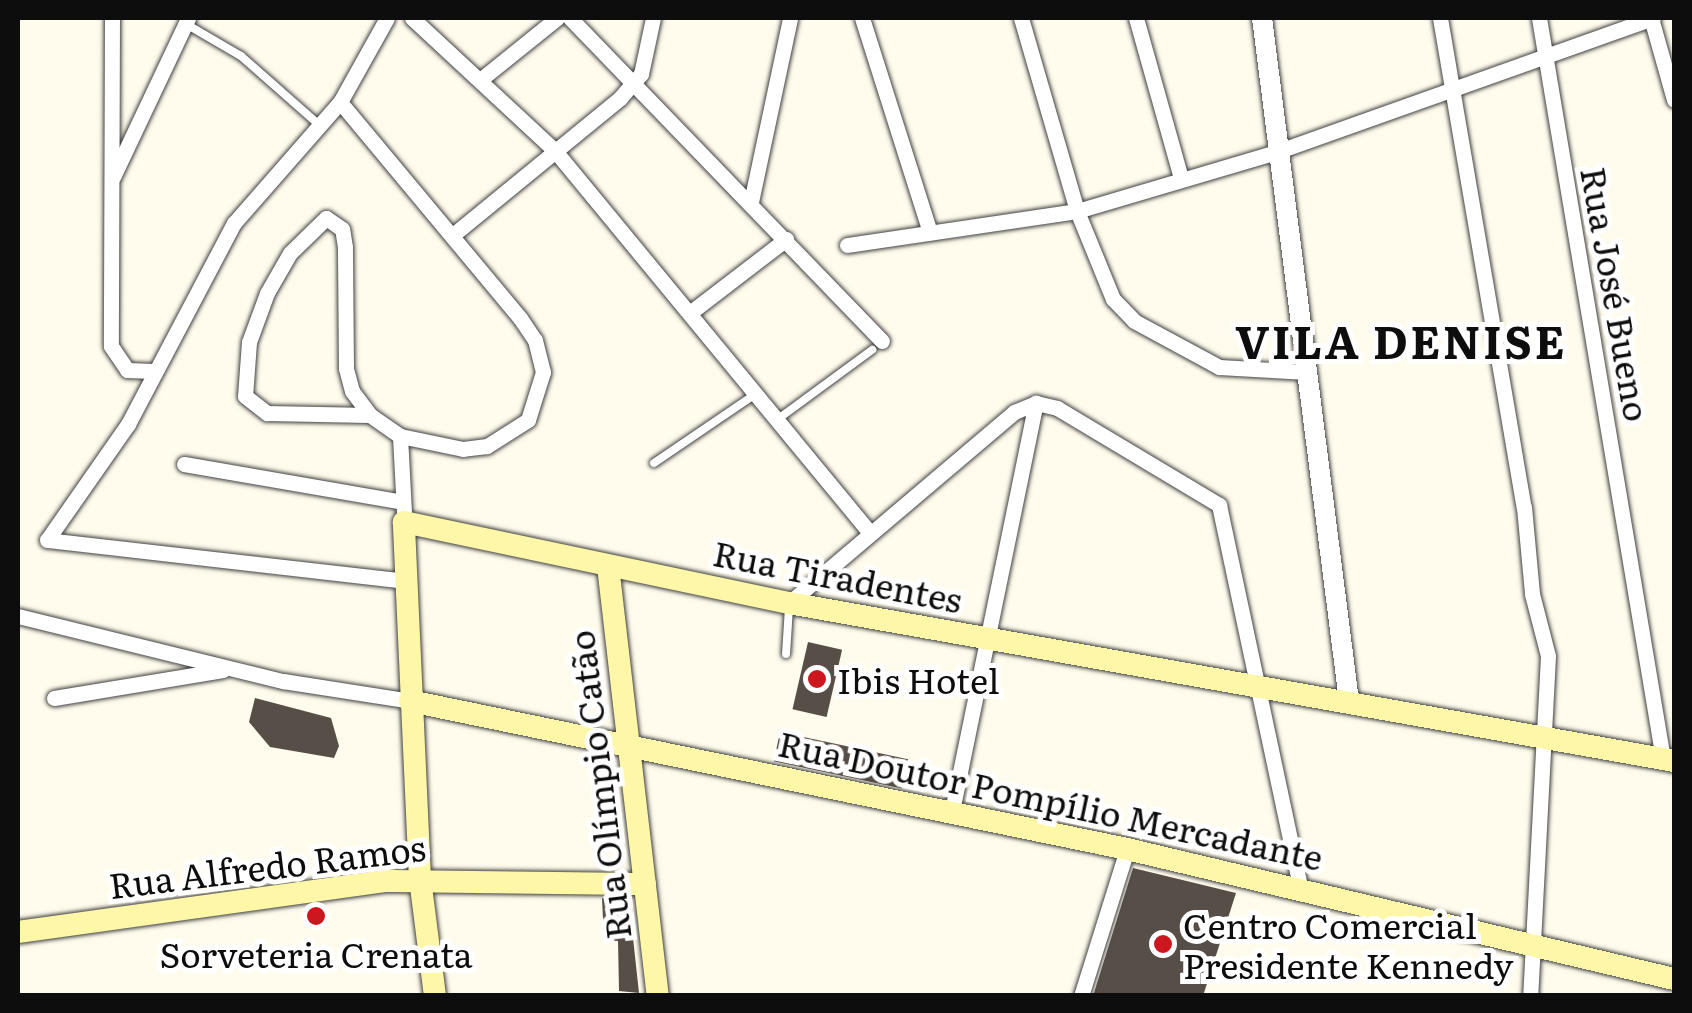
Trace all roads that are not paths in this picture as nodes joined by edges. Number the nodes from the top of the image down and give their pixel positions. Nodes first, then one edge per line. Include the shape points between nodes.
1 (112, 18) edge
2 (387, 18) edge
3 (412, 18) edge
4 (557, 18) edge
5 (570, 18) edge
6 (654, 18) edge
7 (790, 18) edge
8 (862, 18) edge
9 (1021, 18) edge
10 (1136, 18) edge
11 (1262, 18) edge
12 (1440, 18) edge
13 (1539, 18) edge
14 (1652, 18) edge
15 (186, 21) edge
16 (1546, 55) junction
17 (480, 80) junction
18 (633, 83) junction
19 (1453, 89) junction
20 (1674, 100) edge
21 (340, 102) junction
22 (318, 123) junction
23 (1279, 151) junction
24 (556, 152) junction
25 (1181, 178) junction
26 (111, 180) junction
27 (751, 202) junction
28 (1077, 211) junction
29 (930, 232) junction
30 (454, 234) junction
31 (786, 239) junction
32 (847, 245) dead end
33 (691, 312) junction
34 (877, 345) joint
35 (153, 371) junction
36 (1307, 372) junction
37 (757, 393) junction
38 (1036, 403) junction
39 (370, 415) junction
40 (778, 419) junction
41 (400, 436) junction
42 (654, 462) dead end
43 (184, 464) dead end
44 (404, 512) junction
45 (868, 532) junction
46 (608, 566) junction
47 (406, 581) junction
48 (789, 603) junction
49 (18, 616) edge
50 (984, 639) junction
51 (786, 654) dead end
52 (232, 668) junction
53 (1262, 686) junction
54 (54, 698) dead end
55 (410, 700) junction
56 (1349, 701) junction
57 (1546, 741) junction
58 (626, 742) junction
59 (1669, 760) edge
60 (952, 811) junction
61 (1127, 848) junction
62 (420, 878) junction
63 (645, 884) junction
64 (1301, 890) junction
65 (18, 932) edge
66 (1532, 944) junction
67 (1674, 978) edge
68 (435, 996) edge
69 (658, 996) edge
70 (1081, 996) edge
71 (1530, 996) edge

1 - 26 street
2 - 21 street
3 - 17 street
4 - 17 street
5 - 18 street
6 - 18 street via 647,57
7 - 27 street
8 - 29 street
9 - 28 street
10 - 25 street
11 - 23 street
12 - 19 street
13 - 16 street, Rua José Bueno
14 - 16 street
14 - 20 street
15 - 22 lane via 240,56
15 - 26 street
16 - 19 street
16 - 59 street, Rua José Bueno
17 - 24 street
18 - 24 street
18 - 27 street
19 - 23 street
19 - 57 street via 1524,507 1532,594 1548,656
21 - 22 street
21 - 30 street
22 - 35 street via 234,224
23 - 25 street
23 - 36 street
24 - 30 street
24 - 33 street
25 - 28 street
26 - 35 street via 111,346 128,370
27 - 31 street
28 - 29 street
28 - 36 street via 1107,287 1134,320 1218,367
29 - 32 street
30 - 41 street via 535,340 542,390 528,420 502,442 463,449
31 - 33 street
31 - 34 street
33 - 37 street
34 - 40 lane
35 - 47 street via 128,424 47,540
36 - 56 street
37 - 40 street
37 - 42 lane
38 - 45 street via 1014,412
38 - 50 street
38 - 53 street via 1057,408 1218,502
39 - 39 street via 352,391 346,368 342,229 326,218 290,253 267,293 249,342 246,396 267,414
39 - 41 street
40 - 45 street
41 - 44 street
43 - 44 street
44 - 46 main road, Rua Tiradentes
44 - 47 main road
45 - 48 street
46 - 48 main road, Rua Tiradentes
46 - 58 main road, Rua Olímpio Catão
47 - 55 main road
48 - 50 main road, Rua Tiradentes
48 - 51 lane
49 - 52 street
50 - 53 main road, Rua Tiradentes
50 - 60 street
52 - 54 street
52 - 55 street
53 - 56 main road, Rua Tiradentes
53 - 64 street
55 - 58 main road, Rua Doutor Pompílio Mercadante
55 - 62 main road
56 - 57 main road, Rua Tiradentes
57 - 59 main road, Rua Tiradentes
57 - 66 street
58 - 60 main road, Rua Doutor Pompílio Mercadante
58 - 63 main road, Rua Olímpio Catão
60 - 61 main road, Rua Doutor Pompílio Mercadante
61 - 64 main road, Rua Doutor Pompílio Mercadante
61 - 70 street
62 - 63 main road, Rua Alfredo Ramos
62 - 65 main road, Rua Alfredo Ramos
62 - 68 main road
63 - 69 main road, Rua Olímpio Catão
64 - 66 main road, Rua Doutor Pompílio Mercadante
66 - 67 main road, Rua Doutor Pompílio Mercadante
66 - 71 street

